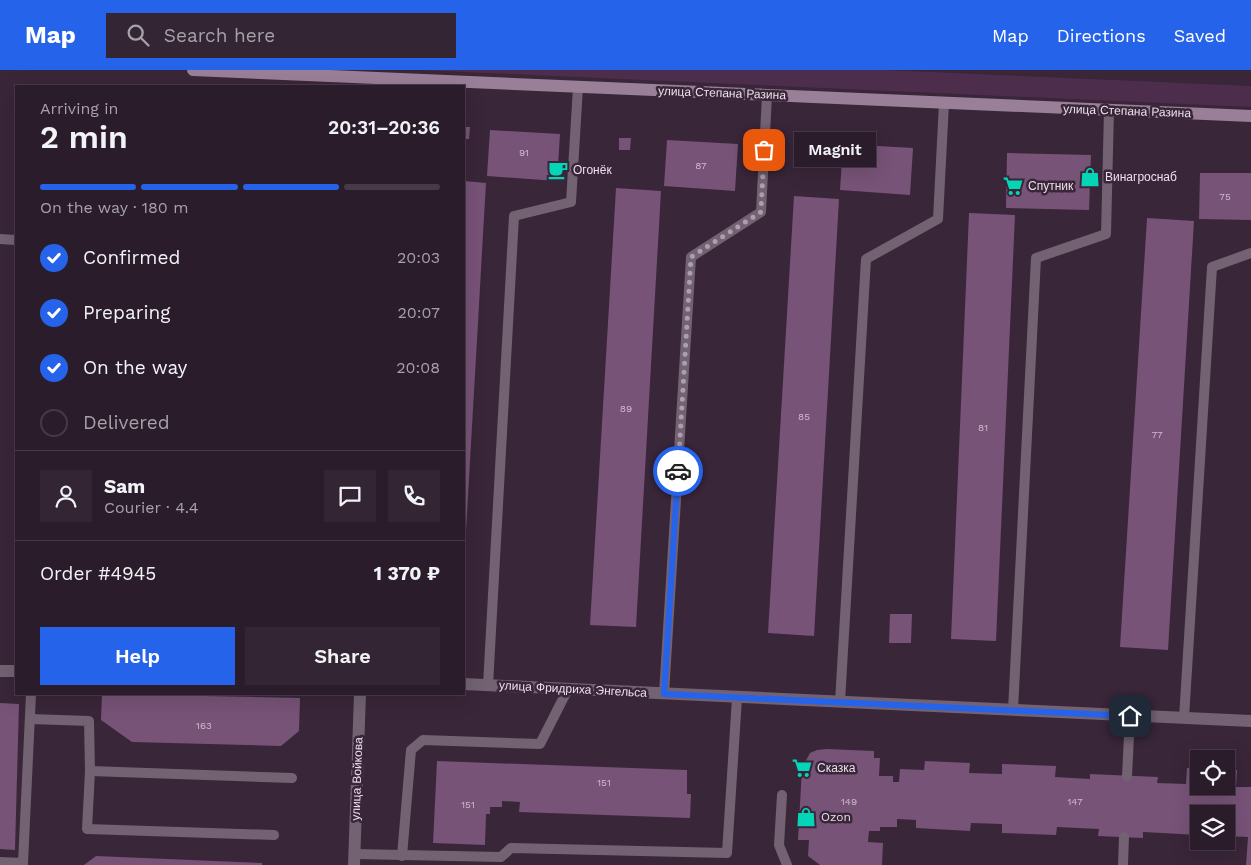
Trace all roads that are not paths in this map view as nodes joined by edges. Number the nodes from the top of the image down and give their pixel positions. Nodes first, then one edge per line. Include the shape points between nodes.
1 (193, 70) edge
2 (374, 78) edge
3 (578, 87) junction
4 (767, 95) junction
5 (944, 103) junction
6 (1109, 110) junction
7 (1251, 116) edge
8 (0, 239) edge
9 (15, 240) edge
10 (1251, 253) edge
11 (0, 671) edge
12 (15, 671) edge
13 (465, 684) edge
14 (488, 685) junction
15 (568, 689) junction
16 (664, 694) junction
17 (31, 695) edge
18 (360, 695) edge
19 (737, 698) junction
20 (840, 702) junction
21 (1013, 710) junction
22 (1130, 716) junction
23 (30, 718) junction
24 (1184, 718) junction
25 (1251, 721) edge
26 (90, 771) junction
27 (1127, 776) dead end
28 (292, 778) dead end
29 (782, 794) dead end
30 (274, 835) dead end
31 (1124, 837) dead end
32 (402, 856) junction
33 (354, 859) edge
34 (0, 862) edge
35 (787, 865) edge
36 (1123, 865) edge

1 - 2 main road, улица Степана Разина
2 - 3 main road, улица Степана Разина
3 - 4 main road, улица Степана Разина
3 - 14 lane via 571,202 514,216
4 - 5 main road, улица Степана Разина
4 - 16 lane via 761,212 691,257
5 - 6 main road, улица Степана Разина
5 - 20 lane via 938,219 866,259
6 - 7 main road, улица Степана Разина
6 - 21 lane via 1106,234 1036,258
8 - 9 lane
10 - 24 lane via 1212,267
11 - 12 street
13 - 14 street, улица Фридриха Энгельса
14 - 15 street, улица Фридриха Энгельса
15 - 16 street, улица Фридриха Энгельса
15 - 32 lane via 540,744 423,740 411,750
16 - 19 street, улица Фридриха Энгельса
17 - 23 lane
18 - 33 street, улица Войкова
19 - 20 street, улица Фридриха Энгельса
19 - 32 lane via 727,853 511,848 501,857
20 - 21 street, улица Фридриха Энгельса
21 - 22 street, улица Фридриха Энгельса
22 - 24 street, улица Фридриха Энгельса
22 - 27 lane
23 - 26 lane via 89,721
23 - 34 lane via 23,863
24 - 25 street, улица Фридриха Энгельса
26 - 28 lane
26 - 30 lane via 87,829
29 - 35 lane via 779,844
31 - 36 lane
32 - 33 lane

